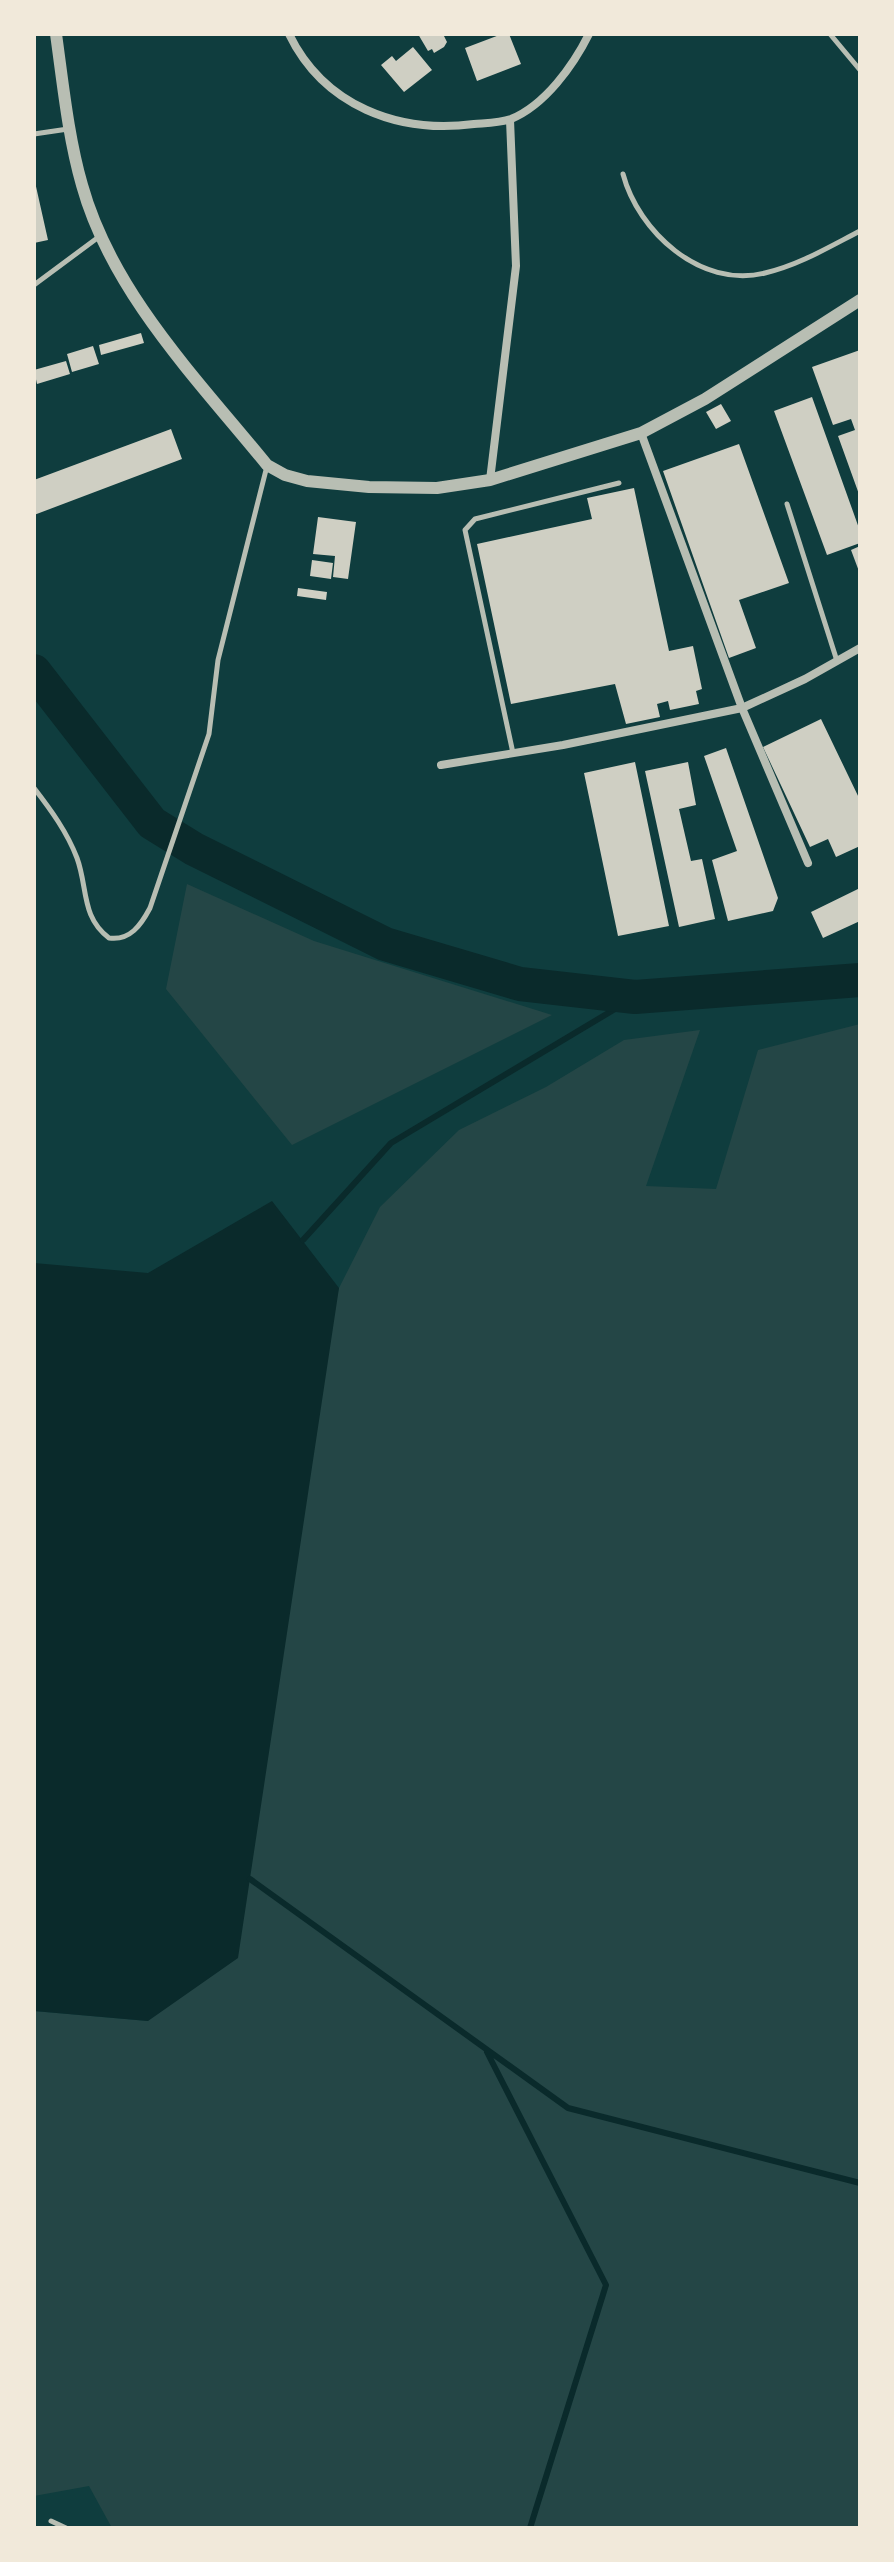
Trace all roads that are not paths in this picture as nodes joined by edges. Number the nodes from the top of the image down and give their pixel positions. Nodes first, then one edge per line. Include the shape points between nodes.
1 (56, 34) edge
2 (289, 34) edge
3 (589, 34) edge
4 (830, 34) edge
5 (860, 70) edge
6 (510, 120) junction
7 (69, 128) junction
8 (34, 134) edge
9 (623, 174) dead end
10 (860, 231) edge
11 (101, 236) junction
12 (34, 285) edge
13 (860, 300) edge
14 (641, 433) junction
15 (267, 465) junction
16 (490, 480) junction
17 (619, 483) dead end
18 (787, 504) dead end
19 (860, 648) edge
20 (837, 661) junction
21 (742, 708) junction
22 (513, 753) junction
23 (441, 765) dead end
24 (34, 788) edge
25 (808, 863) dead end
26 (51, 2521) dead end
27 (66, 2528) edge

1 - 7 street
2 - 6 street via 306,64 328,86 381,118 410,126
3 - 6 street via 561,78 537,103
4 - 5 lane
6 - 16 street via 516,266
7 - 8 lane
7 - 11 street via 82,187
9 - 10 lane via 629,199 651,229 701,266 729,275 775,269
11 - 12 lane
11 - 15 street via 131,291
13 - 14 street via 705,399
14 - 16 street
14 - 21 street
15 - 16 street via 307,481 369,487 437,488
15 - 24 lane via 218,660 209,734 143,923 127,936 109,938 87,911 70,843
17 - 22 lane via 468,523 465,530
18 - 20 lane
19 - 20 street
20 - 21 street
21 - 22 street
21 - 25 street
22 - 23 street
26 - 27 lane

